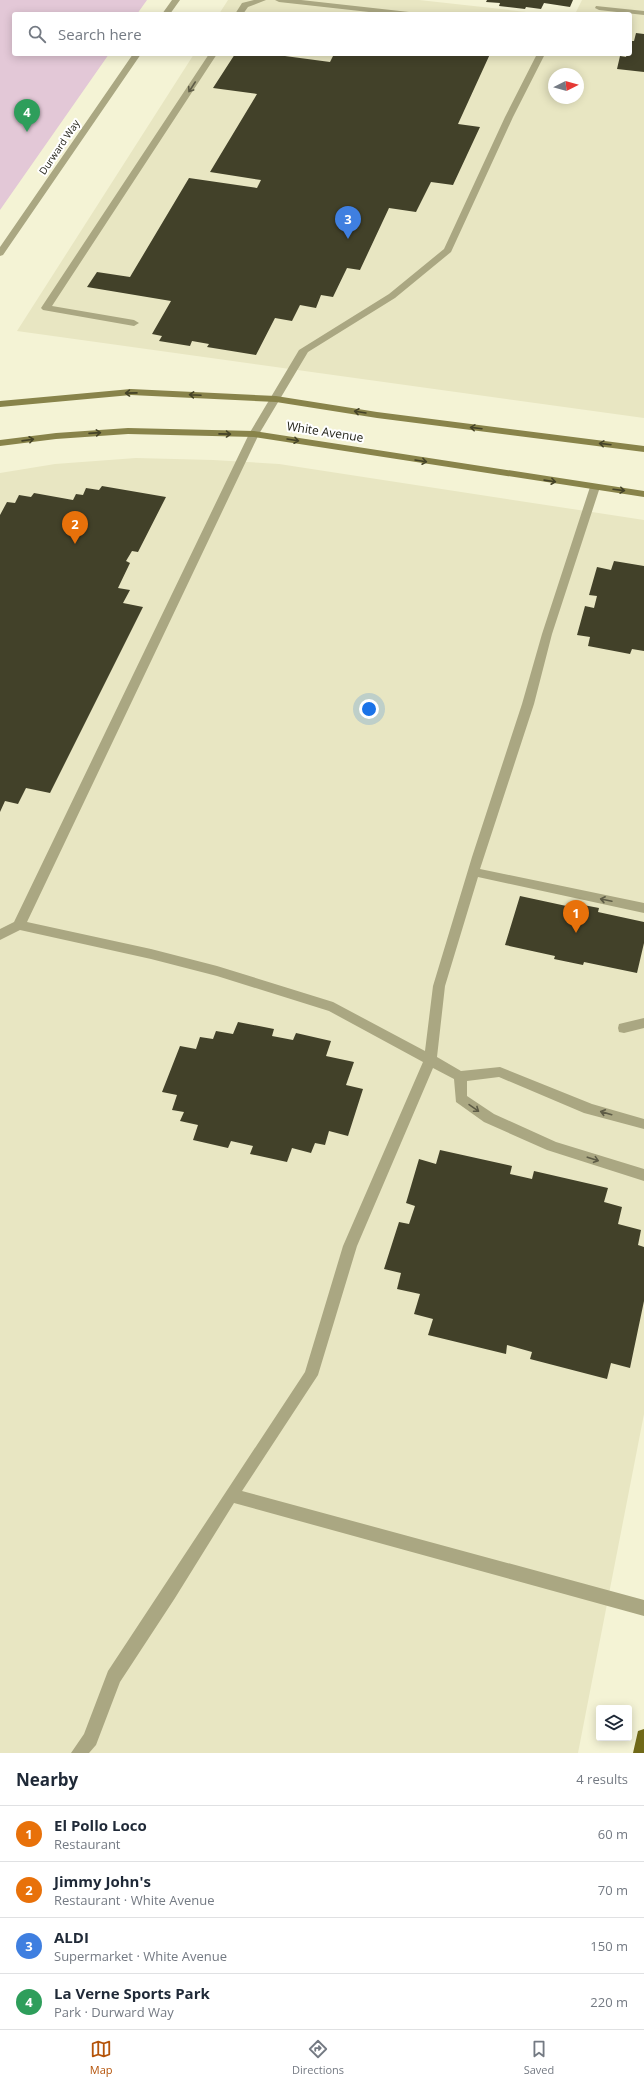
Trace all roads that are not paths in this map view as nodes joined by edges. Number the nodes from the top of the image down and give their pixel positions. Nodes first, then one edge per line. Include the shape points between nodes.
1 (176, 0) edge
2 (262, 0) edge
3 (279, 0) edge
4 (602, 0) edge
5 (598, 11) edge
6 (167, 12) edge
7 (240, 12) edge
8 (390, 12) edge
9 (621, 12) edge
10 (632, 12) edge
11 (644, 13) edge
12 (136, 56) edge
13 (212, 56) edge
14 (540, 56) edge
15 (0, 252) edge
16 (134, 323) dead end
17 (276, 399) junction
18 (0, 404) edge
19 (254, 434) junction
20 (0, 443) edge
21 (644, 450) edge
22 (594, 487) junction
23 (644, 494) edge
24 (474, 872) junction
25 (644, 908) edge
26 (19, 925) junction
27 (0, 935) edge
28 (644, 1023) edge
29 (624, 1028) dead end
30 (430, 1060) junction
31 (460, 1076) junction
32 (644, 1124) edge
33 (644, 1174) edge
34 (231, 1495) junction
35 (644, 1608) edge
36 (644, 1737) edge
37 (79, 1753) edge
38 (641, 1753) edge

1 - 6 street
2 - 7 street via 245,5
3 - 8 street
4 - 5 street
5 - 9 street
10 - 11 street
12 - 15 street, Durward Way
13 -> 16 street via 46,308
14 - 17 street via 448,250 392,296 304,350
17 -> 18 main road, White Avenue via 131,392
17 - 19 street
21 -> 17 main road, White Avenue
20 -> 19 main road, White Avenue via 128,431
19 -> 22 main road, White Avenue
19 - 26 street
22 -> 23 main road, White Avenue
22 - 24 street
25 -> 24 street
24 - 30 street via 439,986
26 - 27 street
26 - 30 street via 217,971 333,1007
28 - 29 street
30 - 31 street
30 - 34 street via 350,1246 311,1375
32 -> 31 street via 589,1108 500,1072
31 -> 33 street via 461,1098 489,1118 552,1146
34 - 35 street
34 - 37 street via 114,1677 90,1739
36 - 38 main road

